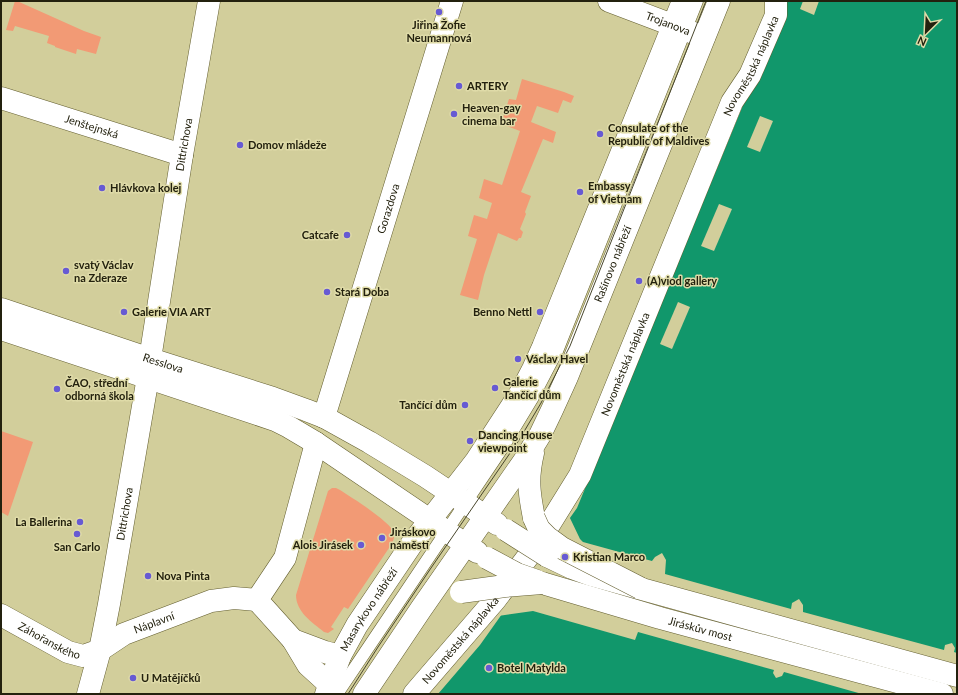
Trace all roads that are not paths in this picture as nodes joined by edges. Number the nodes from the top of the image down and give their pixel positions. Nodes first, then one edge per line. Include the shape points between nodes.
1 (210, 1) edge
2 (452, 1) edge
3 (608, 1) edge
4 (683, 1) edge
5 (697, 1) edge
6 (719, 1) edge
7 (776, 1) edge
8 (688, 30) junction
9 (1, 98) edge
10 (182, 155) junction
11 (580, 291) junction
12 (1, 309) edge
13 (558, 309) junction
14 (1, 329) edge
15 (149, 368) junction
16 (324, 417) junction
17 (540, 435) junction
18 (316, 443) junction
19 (458, 498) junction
20 (486, 517) junction
21 (438, 525) junction
22 (466, 544) junction
23 (542, 583) junction
24 (640, 588) junction
25 (256, 600) junction
26 (420, 609) junction
27 (1, 615) edge
28 (292, 640) junction
29 (100, 650) junction
30 (340, 656) junction
31 (957, 676) edge
32 (331, 691) edge
33 (88, 694) edge
34 (364, 694) edge
35 (414, 694) edge
36 (942, 694) edge

1 - 10 main road, Dittrichova
2 - 16 main road, Gorazdova
3 - 8 main road, Trojanova
4 - 8 main road, Rašínovo nábřeží
5 - 8 lane
6 - 8 main road, Rašínovo nábřeží
7 - 35 main road, Novoměstská náplavka via 776,15 750,75 732,102 580,475 531,552 495,600
8 - 11 lane
8 - 13 main road, Rašínovo nábřeží
8 - 17 main road, Rašínovo nábřeží via 567,377
9 - 10 main road, Jenštejnská
10 - 15 main road, Dittrichova
11 - 13 lane
11 - 19 lane via 556,352 532,399 502,447
12 - 15 main road, Resslova
13 - 19 main road, Rašínovo nábřeží via 536,364 476,461
14 - 15 main road, Resslova
15 - 16 main road, Resslova via 273,398
15 - 18 main road, Resslova via 275,420
15 - 29 main road, Dittrichova
16 - 19 main road
17 - 20 main road, Rašínovo nábřeží
17 - 24 main road, bridge via 529,473 532,508 539,529 562,548
18 - 21 main road
18 - 25 main road via 285,558
19 - 20 main road
19 - 21 main road, Masarykovo nábřeží
20 - 22 main road
20 - 24 main road, Jiráskův most, bridge via 547,556 572,568
21 - 22 main road
21 - 30 main road, Masarykovo nábřeží via 413,542 357,625
21 - 32 lane
22 - 23 main road, Jiráskův most, bridge via 517,574
22 - 26 main road
23 - 26 main road, bridge via 461,592 444,596
23 - 36 main road, Jiráskův most via 660,618
24 - 31 main road, Jiráskův most
25 - 28 main road
25 - 29 main road, Náplavní via 234,598 211,601 124,634
26 - 34 main road
27 - 29 main road, Záhořanského via 76,655 83,656
28 - 30 main road
28 - 32 main road via 308,665
29 - 33 main road
30 - 32 main road, Masarykovo nábřeží

